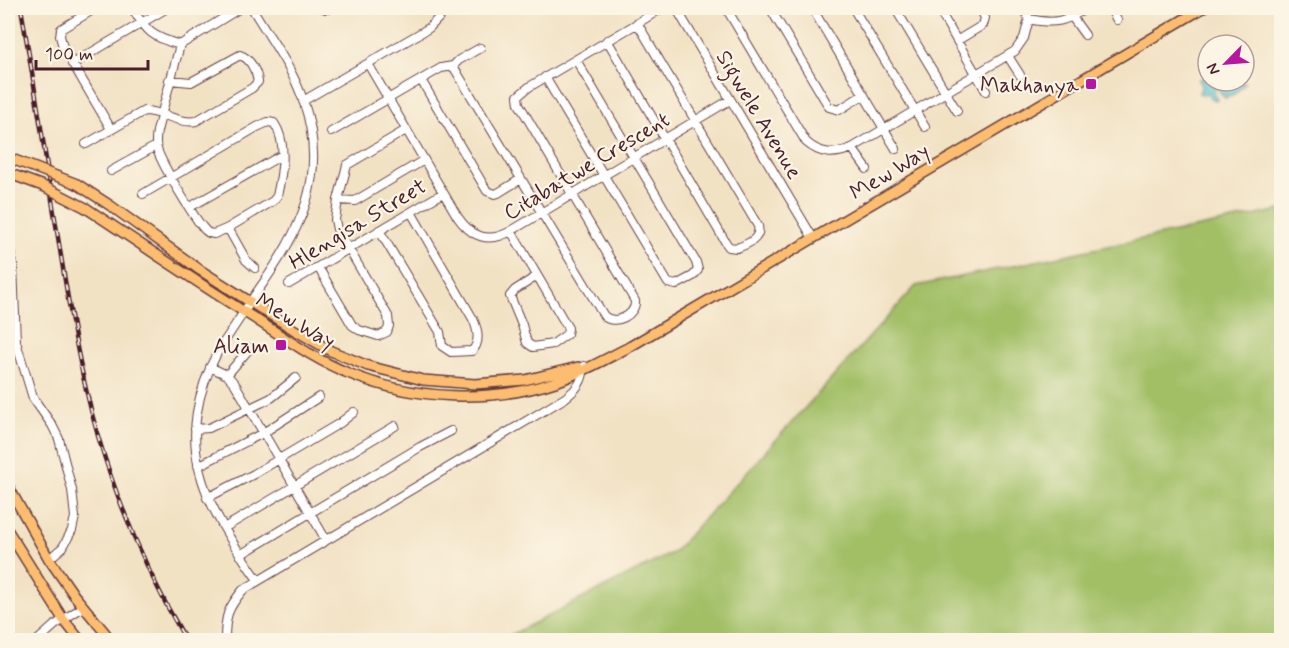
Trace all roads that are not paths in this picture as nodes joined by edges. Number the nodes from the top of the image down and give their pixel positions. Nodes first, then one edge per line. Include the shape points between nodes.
1 (10, 8) edge
2 (96, 8) edge
3 (132, 8) edge
4 (166, 8) edge
5 (240, 8) edge
6 (252, 8) edge
7 (323, 8) edge
8 (331, 8) edge
9 (448, 8) edge
10 (662, 8) edge
11 (676, 8) edge
12 (726, 8) edge
13 (770, 8) edge
14 (812, 8) edge
15 (853, 8) edge
16 (895, 8) edge
17 (938, 8) edge
18 (980, 8) edge
19 (1024, 8) edge
20 (1088, 8) edge
21 (1110, 8) edge
22 (1203, 8) edge
23 (8, 12) edge
24 (1072, 16) junction
25 (1029, 19) junction
26 (1117, 20) dead end
27 (141, 23) junction
28 (633, 26) junction
29 (1084, 35) dead end
30 (607, 40) junction
31 (958, 40) junction
32 (180, 45) junction
33 (480, 48) dead end
34 (1008, 56) junction
35 (576, 60) junction
36 (72, 64) junction
37 (368, 64) junction
38 (453, 66) junction
39 (977, 74) junction
40 (1020, 75) dead end
41 (545, 77) junction
42 (170, 80) junction
43 (421, 80) junction
44 (986, 91) dead end
45 (945, 92) junction
46 (863, 95) junction
47 (388, 99) junction
48 (730, 100) junction
49 (303, 101) junction
50 (914, 111) junction
51 (957, 111) dead end
52 (161, 114) junction
53 (696, 121) junction
54 (884, 128) junction
55 (926, 128) dead end
56 (111, 129) junction
57 (406, 130) junction
58 (332, 132) dead end
59 (666, 139) junction
60 (86, 144) dead end
61 (156, 146) junction
62 (852, 148) junction
63 (896, 149) dead end
64 (282, 155) junction
65 (634, 157) junction
66 (10, 158) edge
67 (424, 160) junction
68 (867, 169) dead end
69 (111, 171) dead end
70 (10, 175) edge
71 (603, 175) junction
72 (172, 177) junction
73 (521, 179) junction
74 (443, 193) junction
75 (143, 194) dead end
76 (573, 194) junction
77 (338, 200) junction
78 (190, 207) junction
79 (411, 212) junction
80 (542, 212) junction
81 (228, 228) junction
82 (379, 230) junction
83 (8, 231) edge
84 (511, 231) junction
85 (813, 238) junction
86 (349, 249) junction
87 (318, 267) junction
88 (255, 268) dead end
89 (537, 276) junction
90 (289, 284) dead end
91 (251, 302) junction
92 (245, 312) junction
93 (250, 348) dead end
94 (210, 367) junction
95 (586, 367) junction
96 (227, 375) junction
97 (296, 378) dead end
98 (319, 397) dead end
99 (249, 408) junction
100 (354, 412) dead end
101 (394, 426) dead end
102 (195, 429) junction
103 (450, 431) dead end
104 (263, 433) junction
105 (278, 459) junction
106 (198, 466) junction
107 (8, 486) edge
108 (294, 487) junction
109 (207, 498) junction
110 (310, 513) junction
111 (224, 528) junction
112 (8, 531) edge
113 (326, 540) junction
114 (240, 555) junction
115 (49, 559) junction
116 (258, 580) junction
117 (83, 607) junction
118 (63, 620) junction
119 (38, 640) edge
120 (80, 640) edge
121 (111, 640) edge
122 (225, 640) edge

1 - 23 street
2 - 36 street via 61,29 61,42
3 - 27 street
4 - 27 street
5 - 32 street
6 - 49 street via 290,71
7 - 8 street
9 - 37 street via 429,28
10 - 28 street
11 - 48 street, Sigwele Avenue
12 - 62 street via 806,142 814,149 832,154
13 - 46 street via 829,107 839,110
14 - 46 street
15 - 50 street
16 - 45 street
17 - 31 street
18 - 31 street via 985,18 983,25
19 - 25 street
20 - 24 street
21 - 26 street
22 - 85 main road, Mew Way
24 - 25 street via 1053,23
24 - 29 street
25 - 34 street via 1020,46
27 - 32 street via 158,39
27 - 36 street
28 - 30 street
28 - 53 street via 642,29
30 - 35 street
30 - 59 street
31 - 39 street
32 - 42 street
33 - 38 street
34 - 39 street
34 - 40 street
35 - 41 street
35 - 65 street
36 - 56 street
37 - 47 street, Citabatwe Crescent
37 - 49 street
38 - 43 street
38 - 73 street
39 - 44 street
39 - 45 street
41 - 71 street
41 - 76 street via 521,92 518,100
42 - 52 street
42 - 52 street via 191,82 240,55 247,59 258,82 194,122
43 - 47 street
43 - 73 street via 487,191 498,193
45 - 50 street
45 - 51 street
46 - 54 street
47 - 57 street, Citabatwe Crescent
47 - 58 street
48 - 53 street, Citabatwe Crescent
48 - 85 street, Sigwele Avenue
49 - 91 street via 312,145 308,199 288,247
50 - 54 street
50 - 55 street
52 - 56 street via 144,111
52 - 61 street
53 - 59 street, Citabatwe Crescent
53 - 59 street via 758,226 756,238 733,248 726,243
54 - 62 street
54 - 63 street
56 - 60 street
57 - 67 street, Citabatwe Crescent
57 - 77 street via 347,165
59 - 65 street, Citabatwe Crescent
61 - 69 street
61 - 72 street
62 - 68 street
64 - 72 street via 276,126 268,122
64 - 78 street
64 - 81 street via 276,199
65 - 71 street, Citabatwe Crescent
65 - 71 street via 696,262 698,270 693,276 676,285 668,283
66 - 91 main road, Mew Way, bridge via 77,184
67 - 74 street, Citabatwe Crescent
67 - 77 street via 355,201
70 - 92 main road, Mew Way, bridge via 43,186 86,208
71 - 76 street, Citabatwe Crescent
72 - 75 street
72 - 78 street
73 - 80 street
74 - 79 street, Hlengisa Street
74 - 84 street, Citabatwe Crescent via 462,224 474,234 497,237
76 - 80 street, Citabatwe Crescent
76 - 80 street via 635,301 632,311 616,321 604,316
77 - 86 street via 336,225
78 - 81 street via 208,232 219,233
79 - 82 street, Hlengisa Street
79 - 82 street via 474,319 478,337 472,351 452,352 442,346 438,329
80 - 84 street, Citabatwe Crescent
81 - 88 street
82 - 86 street, Hlengisa Street
83 - 115 street via 16,342 33,398 59,439 72,490 72,530 63,547
84 - 89 street
85 - 95 main road, Mew Way via 632,346
86 - 87 street, Hlengisa Street
86 - 87 street via 388,316 385,334 375,336 352,325
87 - 90 street, Hlengisa Street
89 - 89 street via 515,290 510,299 526,343 533,347 553,344 568,331
91 - 92 street
91 - 95 main road, Mew Way via 331,351 405,376 498,384
92 - 94 street
92 - 95 main road, Mew Way via 311,355 349,374 415,392 501,393 556,381
93 - 96 street
94 - 96 street
94 - 102 street
95 - 113 street via 579,386 556,404
96 - 99 street
97 - 99 street via 271,398
98 - 104 street
99 - 102 street via 209,428
99 - 104 street
100 - 105 street
101 - 108 street
102 - 106 street
103 - 110 street
104 - 105 street
104 - 106 street
105 - 108 street
105 - 109 street
106 - 109 street
107 - 115 main road
108 - 110 street
108 - 111 street
109 - 111 street
110 - 113 street
110 - 114 street
111 - 114 street
112 - 118 main road
113 - 116 street
114 - 116 street
115 - 117 main road
116 - 122 street via 240,593 226,614
117 - 118 street
117 - 121 main road
118 - 119 street
118 - 120 main road

